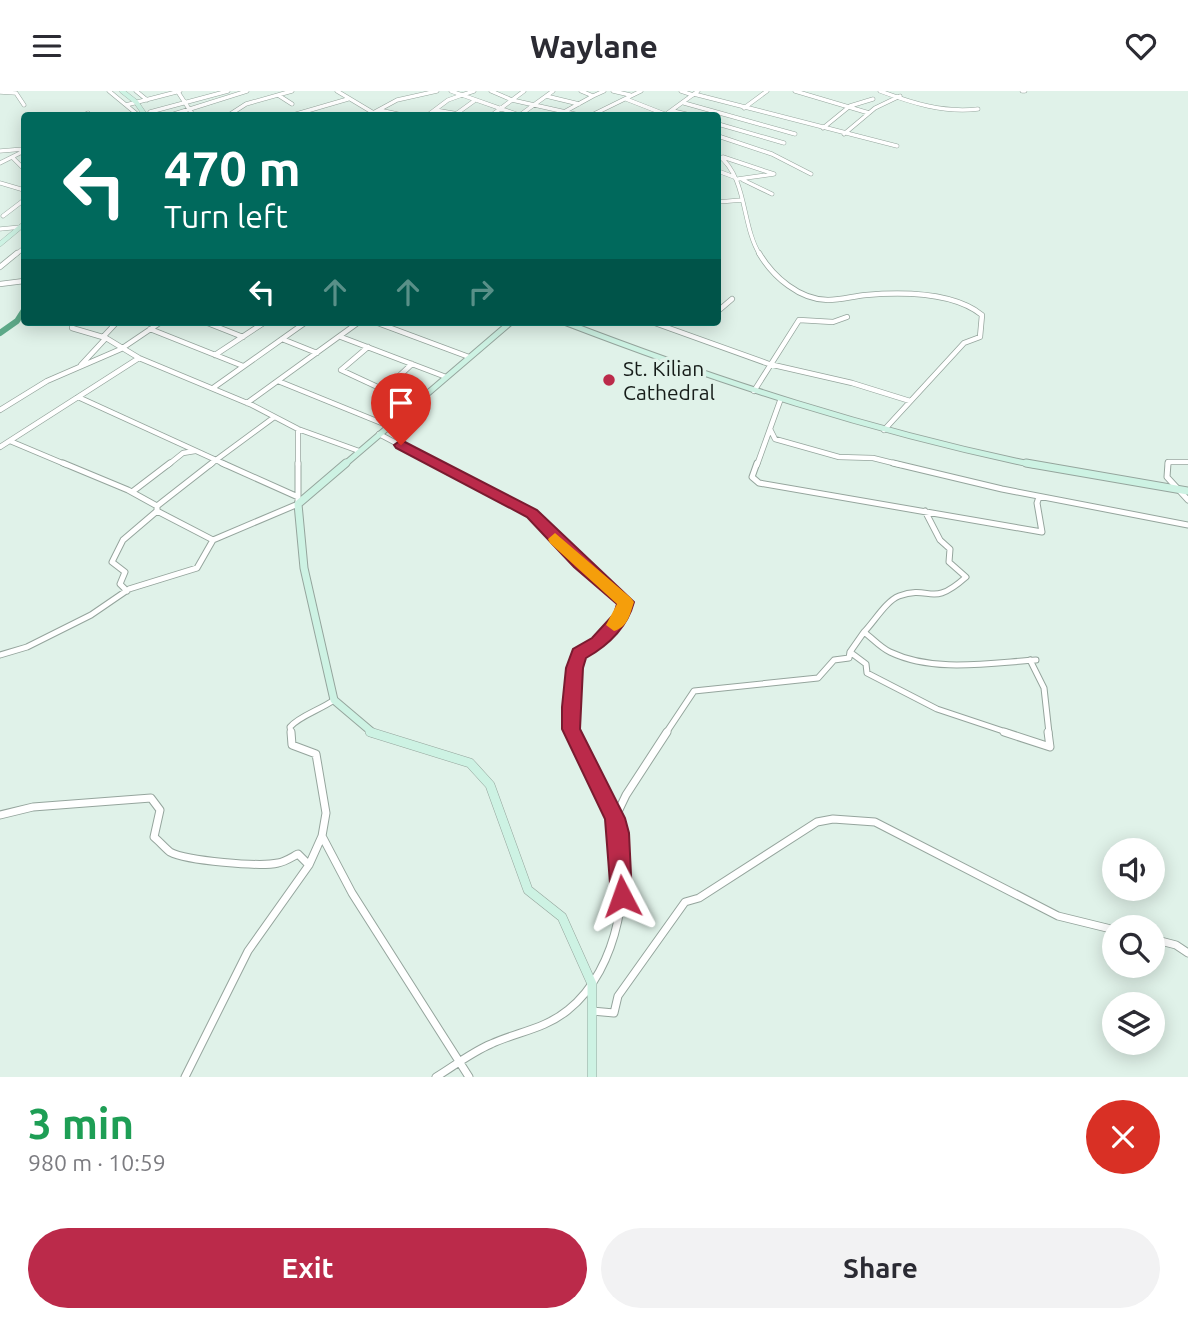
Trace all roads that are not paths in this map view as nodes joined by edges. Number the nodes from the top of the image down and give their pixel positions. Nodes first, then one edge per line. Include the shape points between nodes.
1 (12, 91) edge
2 (109, 91) edge
3 (122, 91) edge
4 (136, 91) edge
5 (179, 91) edge
6 (228, 91) edge
7 (243, 91) edge
8 (292, 91) edge
9 (337, 91) edge
10 (437, 91) edge
11 (451, 91) edge
12 (474, 91) edge
13 (491, 91) edge
14 (524, 91) edge
15 (553, 91) edge
16 (581, 91) edge
17 (604, 91) edge
18 (613, 91) edge
19 (641, 91) edge
20 (681, 91) edge
21 (766, 91) edge
22 (795, 91) edge
23 (880, 91) edge
24 (0, 92) edge
25 (285, 92) edge
26 (695, 93) edge
27 (278, 95) junction
28 (633, 95) junction
29 (462, 96) junction
30 (547, 96) junction
31 (593, 96) junction
32 (900, 96) junction
33 (348, 99) junction
34 (626, 99) junction
35 (873, 99) dead end
36 (147, 100) junction
37 (512, 100) junction
38 (255, 101) junction
39 (474, 101) junction
40 (136, 102) junction
41 (187, 102) junction
42 (684, 103) junction
43 (292, 104) dead end
44 (579, 104) junction
45 (24, 105) dead end
46 (127, 105) junction
47 (534, 105) junction
48 (850, 106) junction
49 (744, 108) junction
50 (978, 109) dead end
51 (191, 110) junction
52 (379, 110) joint
53 (435, 110) junction
54 (499, 110) junction
55 (673, 111) joint
56 (756, 111) junction
57 (135, 112) edge
58 (143, 112) edge
59 (150, 112) edge
60 (183, 112) edge
61 (235, 112) edge
62 (303, 112) edge
63 (370, 112) edge
64 (388, 112) edge
65 (433, 112) edge
66 (446, 112) edge
67 (459, 112) edge
68 (496, 112) edge
69 (507, 112) edge
70 (524, 112) edge
71 (564, 112) joint
72 (598, 112) edge
73 (658, 112) edge
74 (677, 112) edge
75 (717, 112) edge
76 (721, 113) edge
77 (869, 113) junction
78 (746, 120) junction
79 (721, 125) edge
80 (823, 128) junction
81 (794, 134) dead end
82 (844, 134) junction
83 (721, 137) edge
84 (784, 143) dead end
85 (897, 146) dead end
86 (21, 150) edge
87 (0, 151) edge
88 (21, 152) edge
89 (723, 157) joint
90 (13, 158) junction
91 (0, 163) edge
92 (21, 166) edge
93 (721, 172) edge
94 (811, 174) dead end
95 (735, 178) junction
96 (0, 183) edge
97 (21, 188) edge
98 (772, 194) dead end
99 (742, 200) junction
100 (21, 202) edge
101 (721, 202) edge
102 (3, 216) dead end
103 (21, 225) edge
104 (21, 227) edge
105 (1, 230) edge
106 (12, 235) junction
107 (0, 244) edge
108 (21, 251) edge
109 (0, 267) edge
110 (21, 281) edge
111 (0, 284) edge
112 (732, 299) dead end
113 (721, 308) edge
114 (847, 317) dead end
115 (72, 326) edge
116 (114, 326) edge
117 (154, 326) edge
118 (215, 326) edge
119 (259, 326) edge
120 (300, 326) edge
121 (354, 326) edge
122 (385, 326) edge
123 (506, 326) edge
124 (578, 326) edge
125 (663, 326) edge
126 (150, 328) junction
127 (340, 336) junction
128 (105, 337) junction
129 (243, 337) junction
130 (282, 339) junction
131 (368, 347) junction
132 (121, 349) junction
133 (317, 353) junction
134 (215, 355) junction
135 (139, 358) junction
136 (468, 358) junction
137 (412, 364) junction
138 (769, 364) junction
139 (243, 366) junction
140 (79, 367) junction
141 (446, 377) junction
142 (278, 381) junction
143 (213, 388) junction
144 (753, 392) junction
145 (78, 397) junction
146 (780, 401) junction
147 (910, 401) junction
148 (247, 403) junction
149 (0, 410) edge
150 (273, 418) junction
151 (389, 426) junction
152 (298, 429) junction
153 (770, 429) junction
154 (883, 431) junction
155 (379, 434) junction
156 (10, 441) junction
157 (0, 447) edge
158 (195, 451) junction
159 (359, 451) junction
160 (216, 460) junction
161 (1188, 461) edge
162 (1176, 490) junction
163 (132, 492) junction
164 (1188, 492) edge
165 (1039, 497) junction
166 (300, 500) junction
167 (1188, 500) edge
168 (157, 508) junction
169 (925, 511) junction
170 (1188, 525) edge
171 (213, 540) junction
172 (127, 591) junction
173 (864, 632) junction
174 (850, 652) junction
175 (0, 655) edge
176 (334, 700) junction
177 (0, 815) edge
178 (615, 818) junction
179 (322, 836) junction
180 (309, 865) junction
181 (1102, 927) edge
182 (1165, 942) edge
183 (1188, 953) edge
184 (592, 984) junction
185 (592, 1011) junction
186 (461, 1063) junction
187 (185, 1077) edge
188 (436, 1077) edge
189 (469, 1077) edge
190 (592, 1077) edge

1 - 24 street
1 - 45 street
2 - 46 street
3 - 40 street
4 - 36 street
5 - 36 street
5 - 41 street
6 - 41 street
7 - 38 street
7 - 51 street
8 - 25 street
9 - 33 street
10 - 52 street via 404,98
11 - 29 street
12 - 29 street
13 - 37 street
14 - 37 street
15 - 30 street
16 - 31 street
17 - 31 street
18 - 28 street
19 - 28 street
20 - 26 street
21 - 49 street
22 - 48 street
23 - 32 street
25 - 27 street
26 - 42 street
26 - 49 street
27 - 38 street
27 - 43 street
28 - 34 street
29 - 39 street
29 - 53 street
30 - 44 street
30 - 47 street
31 - 44 street
32 - 50 street via 919,106
32 - 77 street
33 - 62 street
33 - 63 street
34 - 72 street
34 - 73 street
35 - 48 street
36 - 40 street
37 - 47 street
37 - 54 street
38 - 61 street
39 - 54 street
39 - 67 street
40 - 46 street
40 - 58 street
41 - 51 street
41 - 59 street
42 - 55 street
42 - 75 street
44 - 71 street
46 - 57 street
47 - 70 street
47 - 71 street
48 - 77 street
48 - 80 street
49 - 56 street
51 - 60 street
52 - 64 street
53 - 65 street
53 - 66 street
54 - 68 street
54 - 69 street
55 - 74 street
56 - 78 street
56 - 80 street
76 - 78 street
77 - 82 street
78 - 81 street
79 - 84 street
80 - 82 street
82 - 85 street
83 - 94 street via 772,154
86 - 87 street
88 - 90 street
89 - 95 street
89 - 95 street via 774,174
90 - 91 street
90 - 92 street
93 - 95 street
95 - 98 street
95 - 99 street
96 - 97 street
99 - 101 street
99 - 147 street via 754,243 766,263 804,295 825,299 900,295 979,310 980,337 964,343
100 - 102 street
103 - 105 street
104 - 106 street
105 - 106 street
106 - 107 street
108 - 109 street
110 - 111 street
112 - 113 street
114 - 138 street via 833,322 799,320
115 - 128 street
116 - 128 street
117 - 126 street
118 - 129 street
119 - 129 street
120 - 130 street
121 - 127 street
122 - 136 street
123 - 136 street
124 - 144 street
125 - 138 street
126 - 132 street
126 - 134 street
127 - 131 street
127 - 133 street
128 - 132 street
128 - 140 street
129 - 134 street
130 - 133 street
130 - 139 street
131 - 137 street
131 - 137 street via 341,370 384,390
132 - 135 street
132 - 140 street
133 - 142 street
134 - 139 street
135 - 143 street
135 - 145 street
136 - 141 street
137 - 141 street
138 - 144 street
138 - 147 street
139 - 143 street
140 - 149 street
141 - 151 street
142 - 148 street
142 - 151 street
143 - 148 street
144 - 146 street
145 - 156 street
145 - 158 street
146 - 153 street
146 - 154 street
147 - 154 street
148 - 150 street
150 - 152 street
150 - 160 street
151 - 155 street
152 - 159 street
152 - 166 street
153 - 165 street via 775,439 839,457 873,458
153 - 169 street via 752,477 759,483
154 - 162 street via 1033,466
155 - 159 street
155 - 178 street via 532,514 626,602 621,617 598,643 579,654 572,685 571,729
156 - 157 street
156 - 163 street
158 - 160 street
158 - 163 street via 183,453
159 - 166 street
160 - 166 street
160 - 168 street
161 - 162 street via 1168,462 1167,477
162 - 164 street
162 - 167 street
163 - 168 street
165 - 169 street via 1042,532
165 - 170 street
166 - 171 street
166 - 176 street via 304,568
168 - 171 street
168 - 172 street via 122,540 112,562 125,572 120,584
169 - 173 street via 950,549 949,562 966,577 948,593 896,597
171 - 172 street via 197,568
172 - 175 street via 92,615
173 - 174 street
173 - 174 street via 889,652 922,661 953,666 1033,660 1044,688 1050,747 977,725 912,698 867,673 866,664
174 - 178 street via 849,658 834,660 825,673 808,680 694,691
176 - 179 street via 289,727 292,745 316,754 326,813
176 - 184 street via 372,733 470,763 490,785 528,890 562,917
177 - 180 street via 33,807 151,798 162,808 154,837 171,852 251,866 280,863 298,854
178 - 184 street via 623,880 621,912
179 - 180 street
179 - 186 street via 352,893
180 - 187 street via 248,951
181 - 185 street via 1058,916 875,823 833,819 817,822 699,898 685,902 618,996 614,1013
182 - 183 street
184 - 185 street
184 - 186 street via 570,1009 544,1026 490,1044
185 - 190 street
186 - 188 street
186 - 189 street

